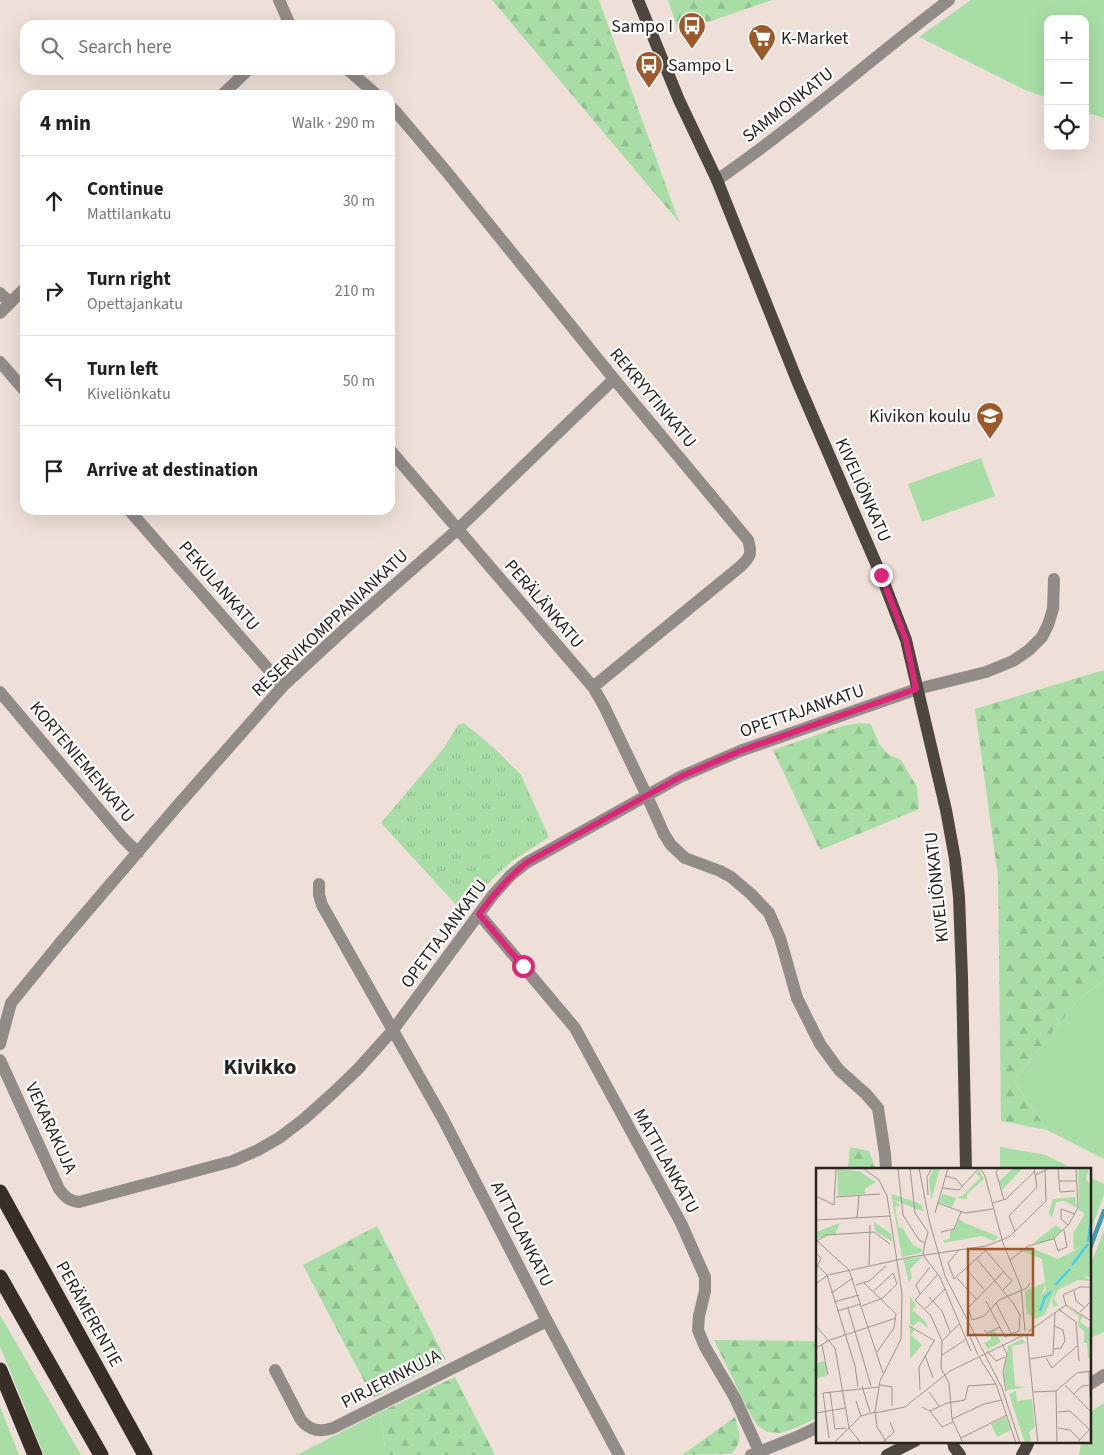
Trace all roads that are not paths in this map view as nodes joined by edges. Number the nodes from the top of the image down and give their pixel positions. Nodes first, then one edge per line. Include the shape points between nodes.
1 (279, 0) edge
2 (638, 0) edge
3 (949, 0) edge
4 (288, 20) edge
5 (243, 75) edge
6 (354, 75) edge
7 (227, 90) edge
8 (371, 90) edge
9 (395, 111) edge
10 (718, 180) junction
11 (0, 293) edge
12 (20, 293) edge
13 (10, 303) junction
14 (0, 313) edge
15 (0, 362) edge
16 (614, 379) junction
17 (20, 385) edge
18 (395, 456) edge
19 (133, 515) edge
20 (458, 530) junction
21 (1054, 578) dead end
22 (283, 686) junction
23 (593, 687) junction
24 (916, 689) junction
25 (0, 692) edge
26 (647, 796) junction
27 (138, 853) junction
28 (319, 884) dead end
29 (479, 914) junction
30 (393, 1030) junction
31 (0, 1044) edge
32 (0, 1060) edge
33 (886, 1168) edge
34 (966, 1168) edge
35 (0, 1192) edge
36 (79, 1202) joint
37 (0, 1277) edge
38 (547, 1321) junction
39 (0, 1370) edge
40 (275, 1370) dead end
41 (1104, 1375) edge
42 (1092, 1383) edge
43 (816, 1428) edge
44 (913, 1442) edge
45 (953, 1442) edge
46 (1028, 1442) edge
47 (755, 1453) edge
48 (35, 1455) edge
49 (101, 1455) edge
50 (145, 1455) edge
51 (619, 1455) edge
52 (887, 1455) edge
53 (960, 1455) edge
54 (1022, 1455) edge

1 - 4 street
2 - 10 main road, KIVELIÖNKATU via 679,100
3 - 10 street, SAMMONKATU via 785,131
5 - 7 street
6 - 8 street
9 - 16 street, REKRYYTINKATU
10 - 24 main road, KIVELIÖNKATU via 798,383 881,575 906,640
11 - 13 street
12 - 13 street
13 - 14 street
15 - 17 street
16 - 20 street, RESERVIKOMPPANIANKATU
16 - 23 street, REKRYYTINKATU via 748,540 751,550 750,558 741,566
18 - 20 street, PERÄLÄNKATU
19 - 22 street, PEKULANKATU
20 - 22 street, RESERVIKOMPPANIANKATU
20 - 23 street, PERÄLÄNKATU
21 - 24 street, OPETTAJANKATU via 1053,609 1048,625 1042,638 1029,650 1013,661 986,672
22 - 27 street, RESERVIKOMPPANIANKATU
23 - 26 street, PERÄLÄNKATU
24 - 26 street, OPETTAJANKATU via 740,751 680,777
24 - 34 main road, KIVELIÖNKATU via 946,810 959,897
25 - 27 street, KORTENIEMENKATU
26 - 29 street, OPETTAJANKATU via 526,863 511,875
26 - 33 street, PERÄLÄNKATU via 664,834 677,852 731,878 769,913 780,938 797,998 820,1044 839,1070 878,1108
27 - 31 street, RESERVIKOMPPANIANKATU via 11,1003
28 - 30 street, AITTOLANKATU via 322,905
29 - 30 street, OPETTAJANKATU
29 - 47 street, MATTILANKATU via 575,1028 681,1223 705,1277 698,1330 735,1398
30 - 36 street, OPETTAJANKATU via 358,1069 304,1119 258,1150 233,1161
30 - 38 street, AITTOLANKATU via 442,1117
32 - 36 street, VEKARAKUJA via 59,1189 71,1201
35 - 50 highway, PERÄMERENTIE
37 - 49 highway
38 - 40 street, PIRJERINKUJA via 327,1430 315,1430 301,1420
38 - 51 street, AITTOLANKATU
39 - 48 highway
41 - 42 street
43 - 47 street
44 - 52 main road
45 - 53 main road
46 - 54 main road

